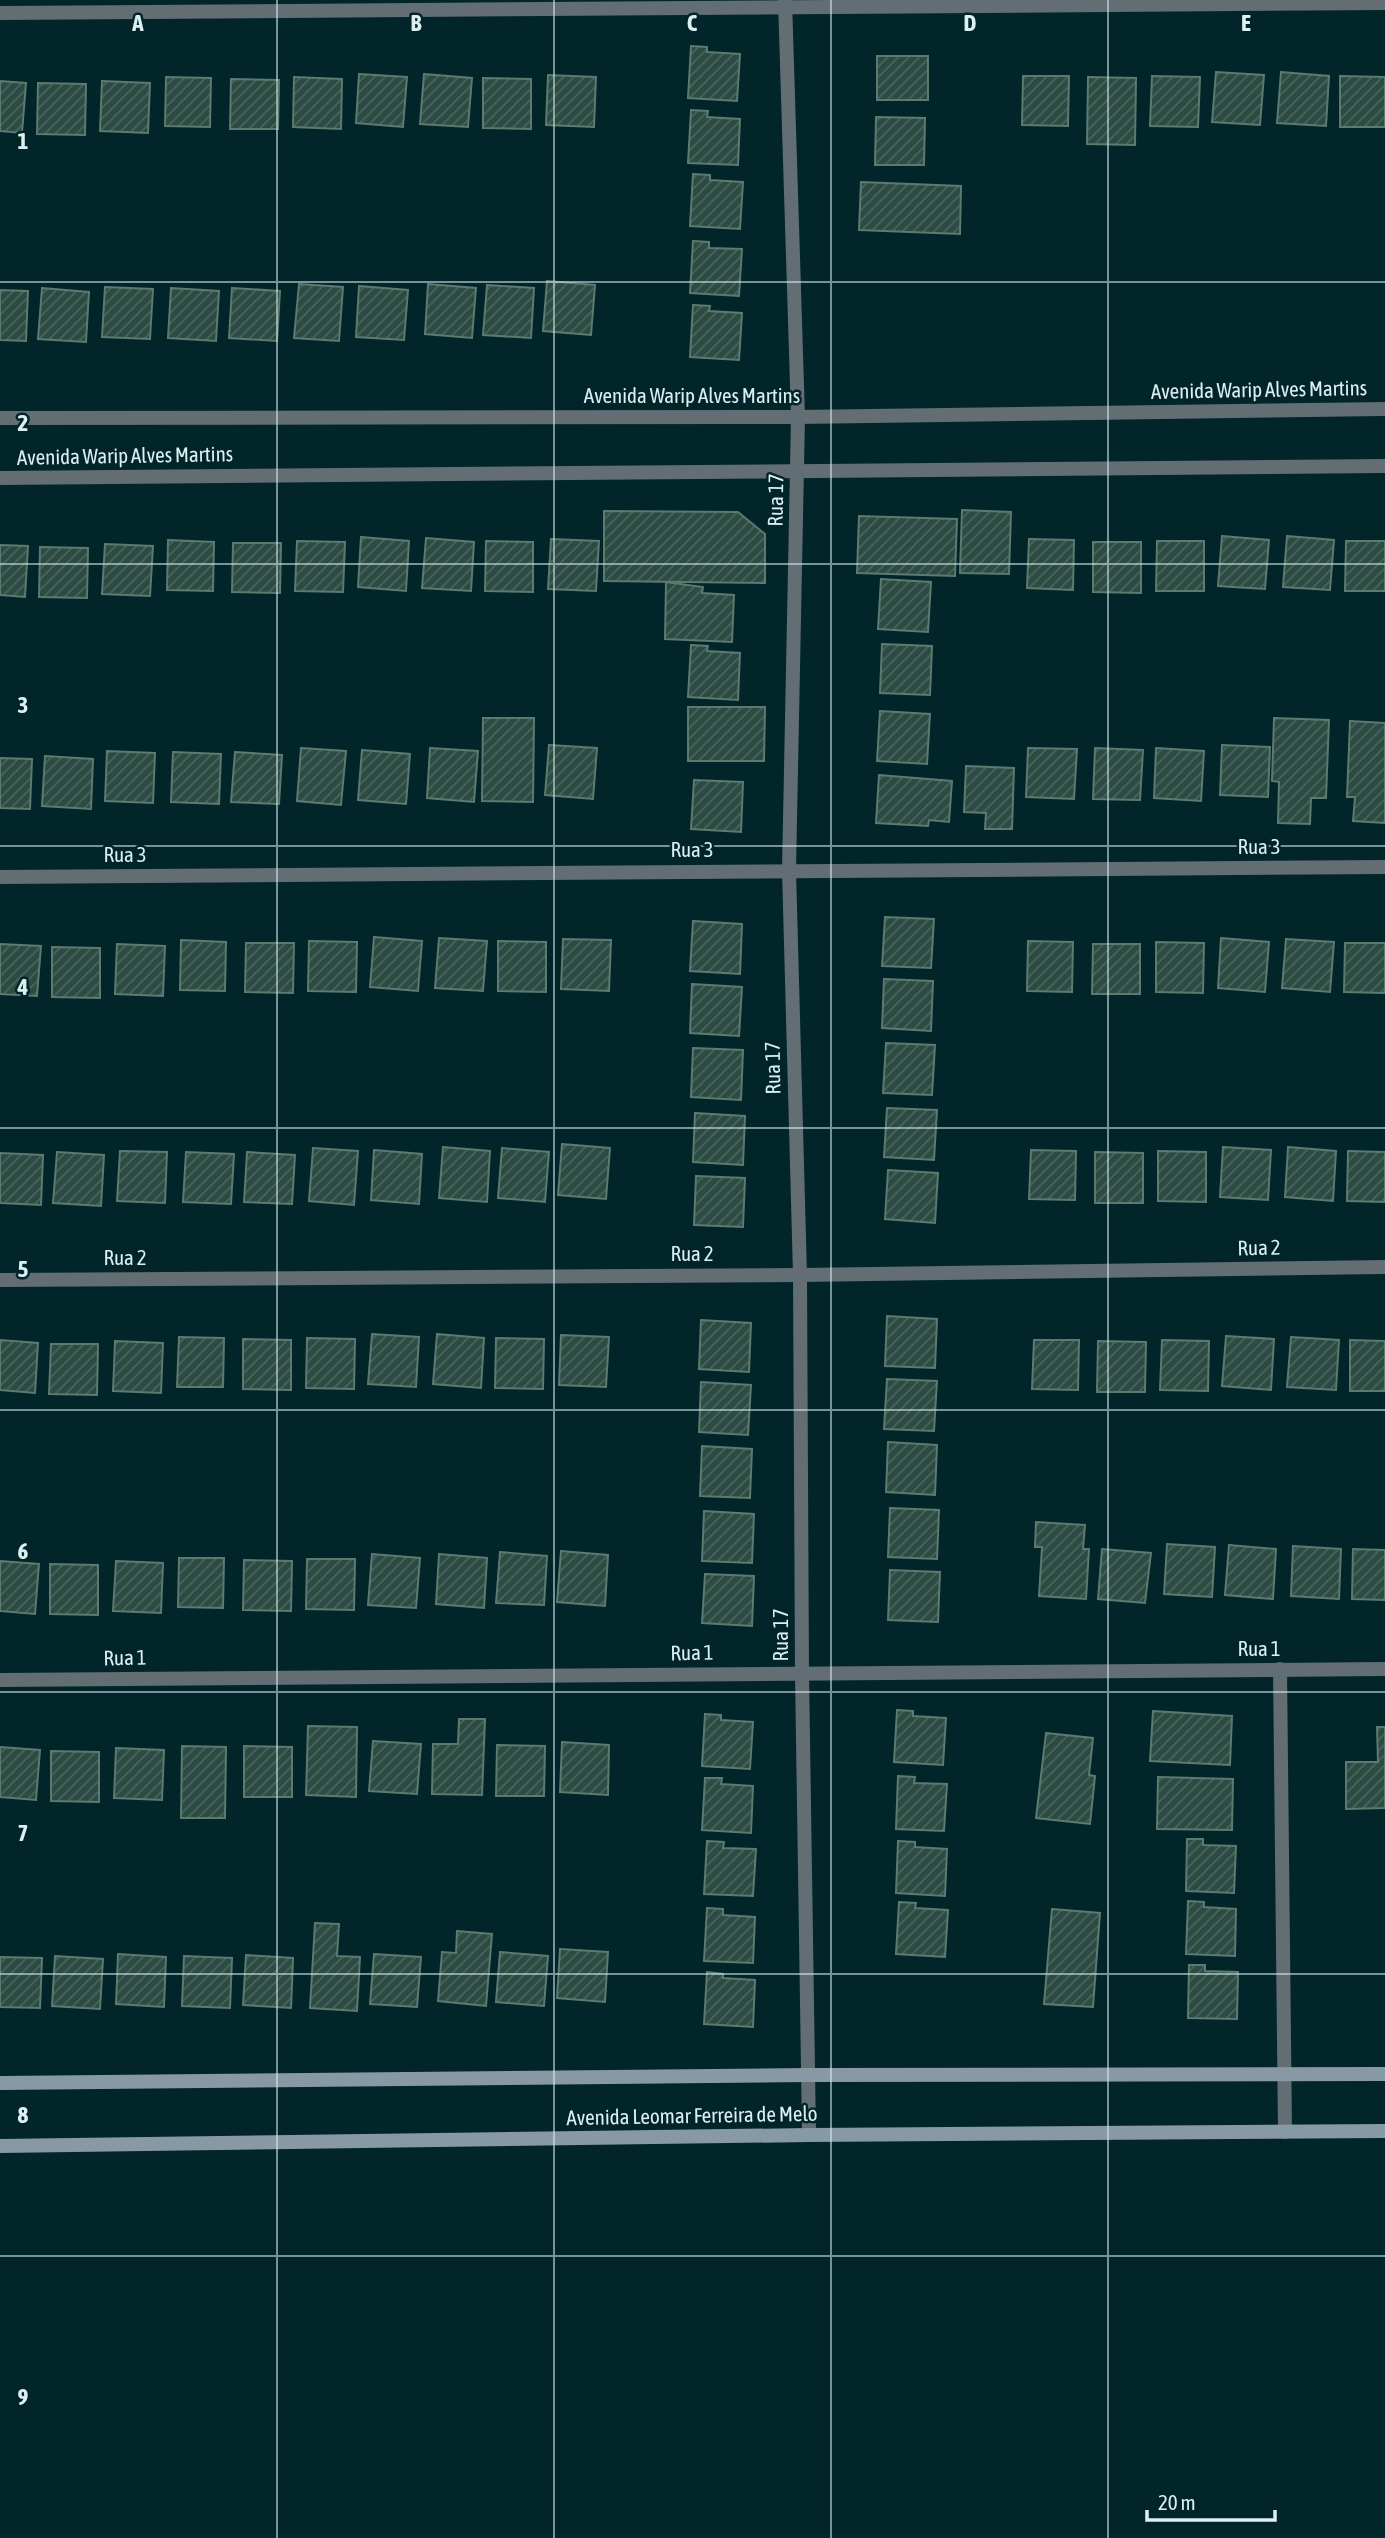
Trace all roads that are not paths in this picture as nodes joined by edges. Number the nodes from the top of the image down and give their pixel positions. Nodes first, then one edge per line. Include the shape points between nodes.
1 (1385, 3) edge
2 (785, 4) edge
3 (0, 13) edge
4 (1385, 409) edge
5 (798, 416) junction
6 (0, 418) edge
7 (1385, 466) edge
8 (798, 470) junction
9 (0, 478) edge
10 (1385, 867) edge
11 (789, 870) junction
12 (0, 877) edge
13 (1385, 1267) edge
14 (800, 1275) junction
15 (0, 1280) edge
16 (1385, 1669) edge
17 (1280, 1670) junction
18 (802, 1673) junction
19 (0, 1680) edge
20 (1385, 2074) edge
21 (807, 2075) junction
22 (1286, 2076) junction
23 (0, 2083) edge
24 (1385, 2131) edge
25 (1285, 2132) junction
26 (809, 2135) junction
27 (0, 2146) edge

1 - 2 street
2 - 3 street
2 - 5 street, Rua 17
4 - 5 street, Avenida Warip Alves Martins
5 - 6 street, Avenida Warip Alves Martins
5 - 8 street, Rua 17
7 - 8 street, Avenida Warip Alves Martins
8 - 9 street, Avenida Warip Alves Martins
8 - 11 street, Rua 17
10 - 11 street, Rua 3
11 - 12 street, Rua 3
11 - 14 street, Rua 17
13 - 14 street, Rua 2
14 - 15 street, Rua 2
14 - 18 street, Rua 17
16 - 17 street, Rua 1
17 - 18 street, Rua 1
17 - 22 street
18 - 19 street, Rua 1
18 - 21 street, Rua 17
20 - 22 street, Avenida Leomar Ferreira de Melo
21 - 22 street, Avenida Leomar Ferreira de Melo
21 - 23 street, Avenida Leomar Ferreira de Melo
21 - 26 street, Rua 17
22 - 25 street
24 - 25 street, Avenida Leomar Ferreira de Melo
25 - 26 street, Avenida Leomar Ferreira de Melo
26 - 27 street, Avenida Leomar Ferreira de Melo

